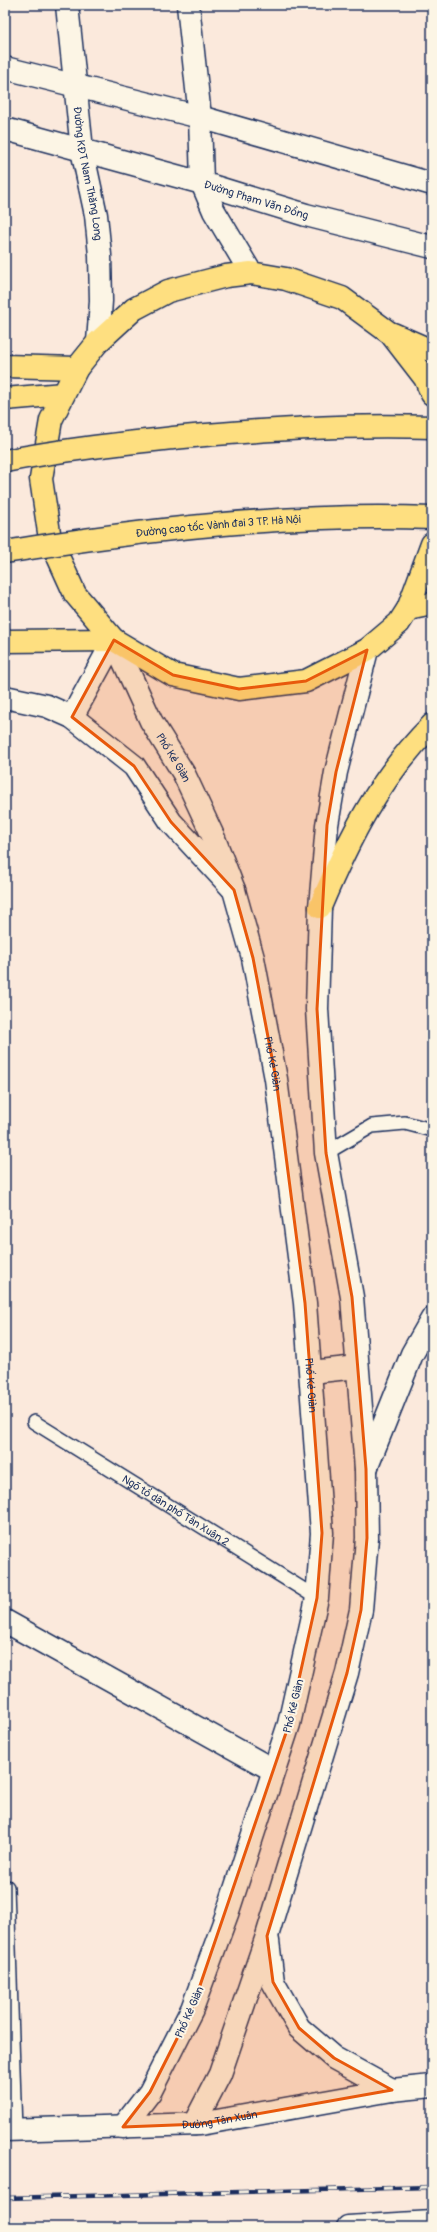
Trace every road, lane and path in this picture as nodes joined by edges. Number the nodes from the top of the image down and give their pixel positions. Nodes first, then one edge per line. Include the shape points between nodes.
1 (67, 5) edge
2 (188, 5) edge
3 (5, 68) edge
4 (74, 85) junction
5 (200, 117) junction
6 (5, 129) edge
7 (82, 150) junction
8 (202, 183) junction
9 (432, 184) edge
10 (432, 247) edge
11 (251, 273) junction
12 (391, 334) junction
13 (98, 342) junction
14 (432, 351) edge
15 (5, 366) edge
16 (77, 368) junction
17 (63, 394) junction
18 (432, 394) edge
19 (5, 398) edge
20 (432, 427) edge
21 (5, 461) edge
22 (432, 518) edge
23 (432, 544) edge
24 (5, 552) edge
25 (432, 604) edge
26 (408, 609) junction
27 (114, 640) junction
28 (5, 641) edge
29 (367, 650) junction
30 (5, 697) edge
31 (72, 717) junction
32 (431, 729) edge
33 (234, 890) junction
34 (320, 906) junction
35 (432, 1130) edge
36 (326, 1153) junction
37 (432, 1319) edge
38 (357, 1367) junction
39 (311, 1372) junction
40 (34, 1422) dead end
41 (366, 1469) junction
42 (317, 1598) junction
43 (5, 1621) edge
44 (273, 1770) junction
45 (7, 1887) dead end
46 (267, 1936) junction
47 (432, 2086) edge
48 (392, 2090) junction
49 (194, 2124) junction
50 (123, 2127) junction
51 (10, 2130) edge
52 (432, 2222) edge
53 (348, 2227) edge

1 - 4 main road, Đường KĐT Nam Thăng Long
2 - 5 main road
3 - 4 main road
4 - 5 main road
4 - 7 main road, Đường KĐT Nam Thăng Long
5 - 8 main road
5 - 9 main road
6 - 7 main road, Đường Phạm Văn Đồng
7 - 8 main road, Đường Phạm Văn Đồng
7 - 13 main road, Đường KĐT Nam Thăng Long via 96,215 100,255 101,301
8 - 10 main road, Đường Phạm Văn Đồng via 306,215
8 - 11 main road via 214,211
11 - 12 main road via 286,279 342,298
11 - 13 main road via 226,276 168,291 134,309
12 - 14 main road
12 - 18 main road via 425,378
13 - 16 main road
15 - 16 main road
16 - 17 main road
17 - 19 main road
17 - 27 main road via 51,420 41,479 50,539 75,594
20 - 21 main road, bridge via 378,425 244,431 110,445
22 - 24 main road, Đường cao tốc Vành đai 3 TP. Hà Nội, bridge via 371,516 250,520 104,536
23 - 26 main road
25 - 26 main road
26 - 29 main road via 399,623
27 - 28 main road
27 - 29 main road via 173,675 239,689 306,681
27 - 31 main road
27 - 33 main road, Phố Kẻ Giàn via 151,721 184,774 213,836
29 - 34 main road via 336,772 327,825
30 - 31 main road via 47,706
31 - 33 main road via 134,766 171,822
32 - 34 main road via 378,790 343,852
33 - 39 main road, Phố Kẻ Giàn via 254,958 276,1079 305,1303
34 - 36 main road via 318,1008
35 - 36 lane via 405,1123 372,1126
36 - 38 main road via 352,1298
37 - 41 main road via 412,1354
38 - 39 main road
38 - 41 main road
39 - 42 main road, Phố Kẻ Giàn via 322,1533
40 - 42 lane, Ngõ tổ dân phố Tân Xuân 2
41 - 46 main road via 366,1538 360,1610 347,1673
42 - 44 main road, Phố Kẻ Giàn via 289,1724
43 - 44 main road
44 - 50 main road, Phố Kẻ Giàn via 227,1914 192,2009 150,2092
45 - 51 lane
46 - 48 main road via 273,1982 299,2028 334,2058
46 - 49 main road via 220,2074
47 - 48 main road, Đường Tân Xuân
48 - 49 main road, Đường Tân Xuân
49 - 50 main road, Đường Tân Xuân
50 - 51 main road, Đường Tân Xuân
52 - 53 main road

